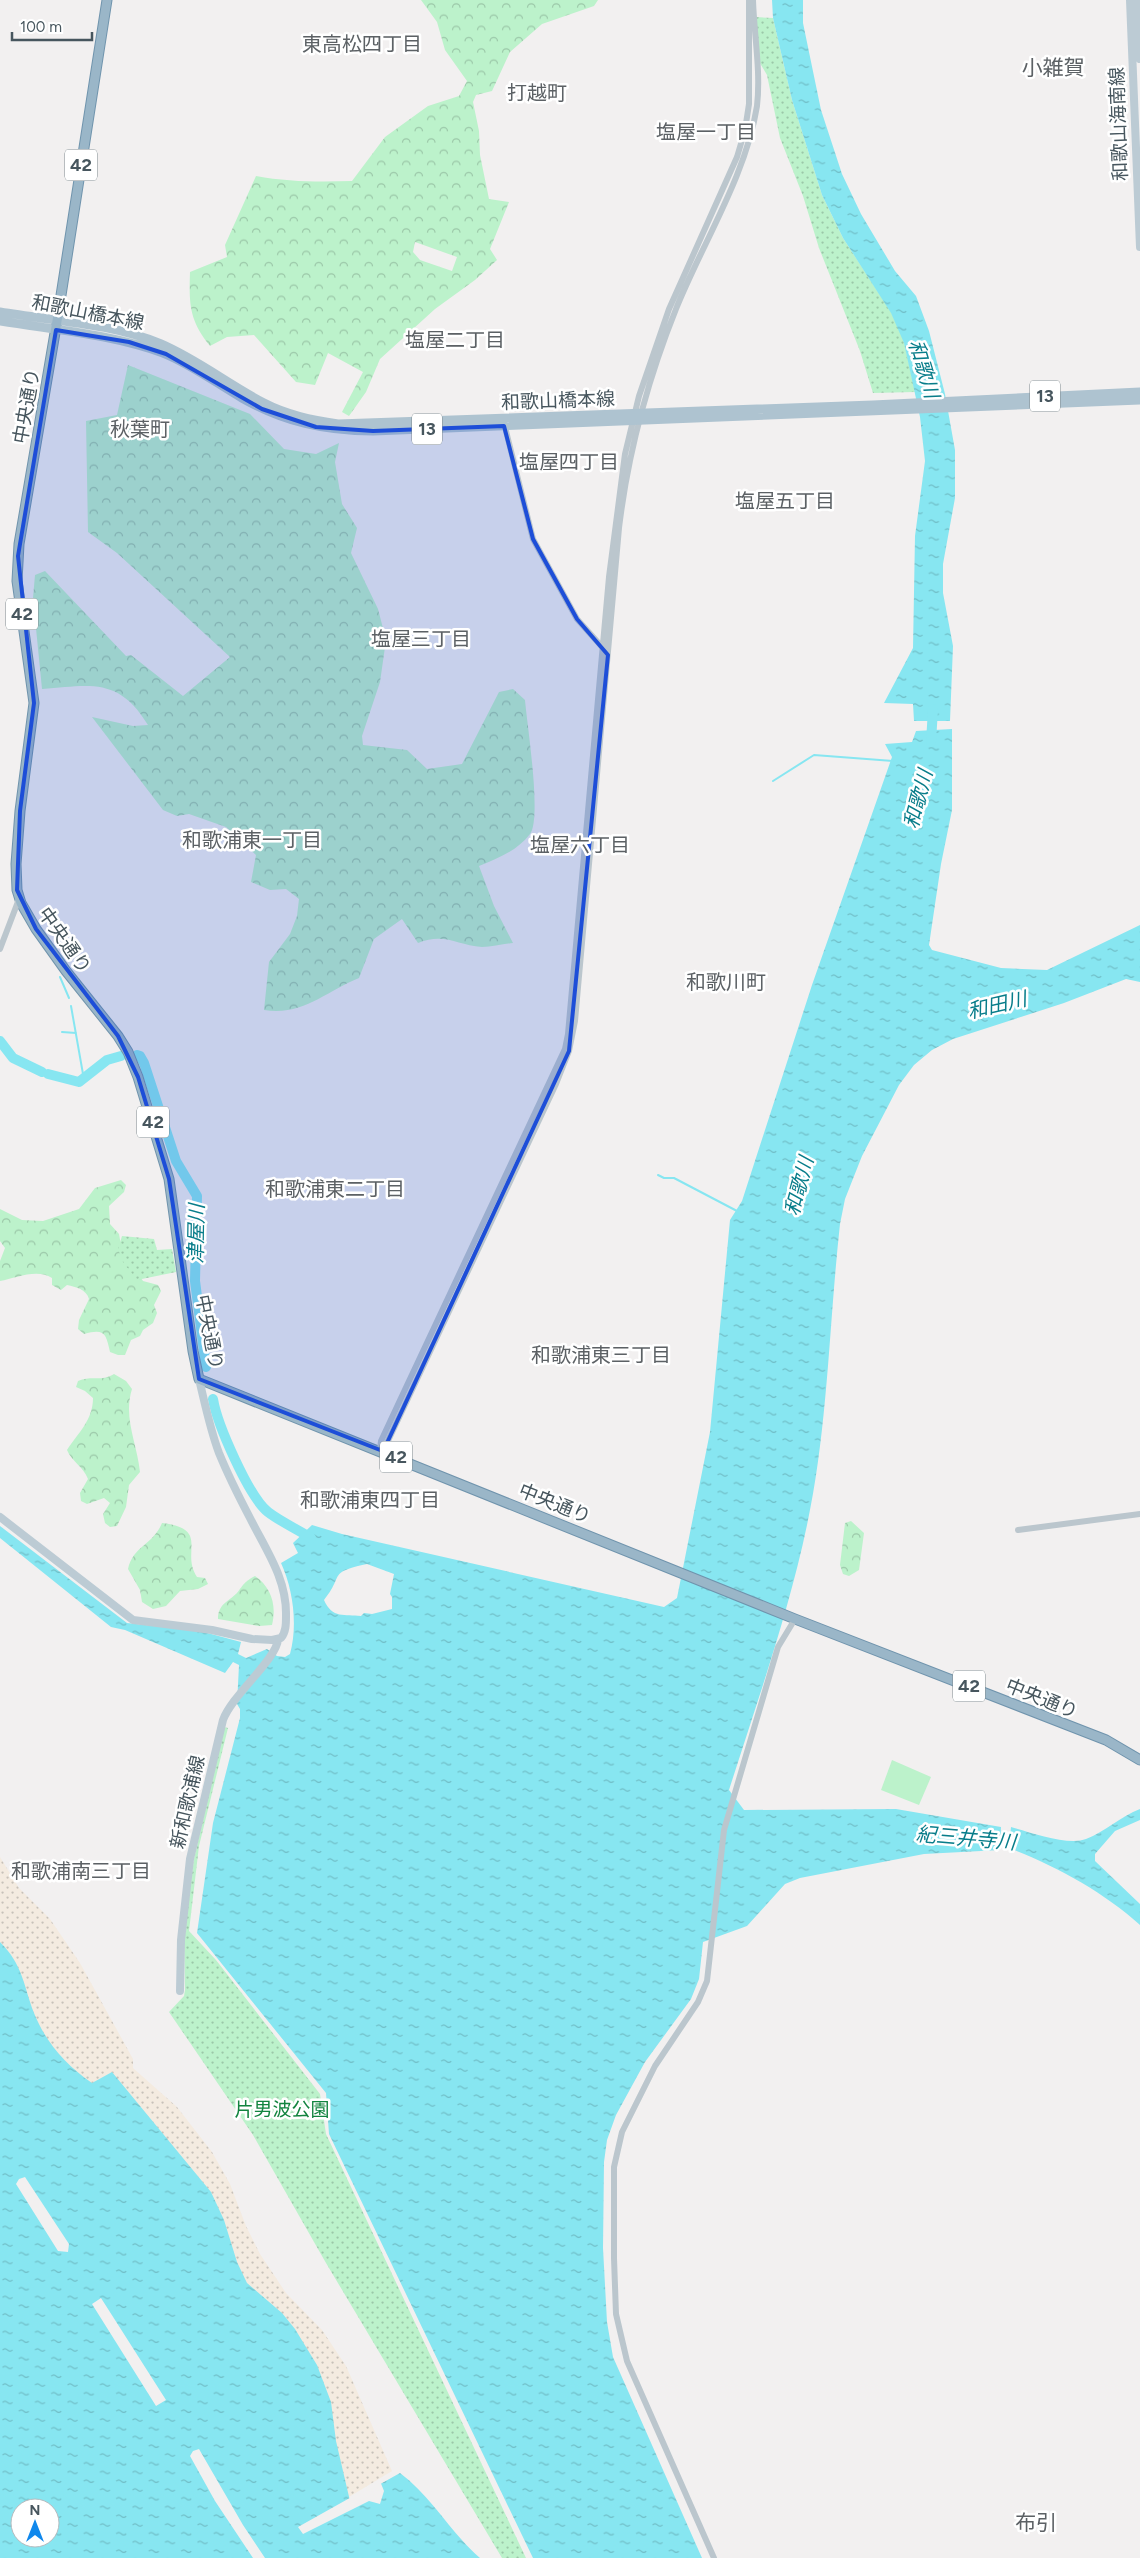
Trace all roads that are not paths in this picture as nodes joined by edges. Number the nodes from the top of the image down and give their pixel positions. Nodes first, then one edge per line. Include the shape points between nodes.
1 (107, 0) edge
2 (748, 0) edge
3 (753, 0) edge
4 (1130, 0) edge
5 (1138, 0) edge
6 (1140, 59) edge
7 (1140, 248) edge
8 (0, 312) edge
9 (0, 321) edge
10 (57, 326) junction
11 (1140, 392) edge
12 (1140, 400) edge
13 (951, 405) junction
14 (637, 417) junction
15 (504, 422) junction
16 (602, 648) junction
17 (608, 655) junction
18 (19, 899) junction
19 (0, 948) edge
20 (200, 1379) junction
21 (380, 1450) junction
22 (1140, 1514) edge
23 (0, 1517) edge
24 (1018, 1530) dead end
25 (792, 1617) junction
26 (278, 1639) junction
27 (1140, 1760) edge
28 (180, 1991) dead end
29 (714, 2558) edge

1 - 10 highway, 中央通り / 42
2 - 14 street via 749,104 743,138 669,309
3 - 14 street via 757,104 751,132 742,161 676,309
4 - 7 main road, 和歌山海南線
5 - 6 main road, 和歌山海南線
8 - 10 main road, 和歌山橋本線 / 13
9 - 10 main road, 和歌山橋本線 / 13
10 - 15 main road, 和歌山橋本線 / 13 via 166,354 275,415 316,427 372,431
10 - 18 highway, 中央通り / 42 via 22,515 18,556 19,595 34,703 16,864
11 - 13 main road, 和歌山橋本線 / 13
12 - 13 main road, 和歌山橋本線 / 13
13 - 14 main road, 和歌山橋本線 / 13
14 - 15 main road, 和歌山橋本線 / 13
14 - 16 street via 618,500
14 - 17 street via 622,501
15 - 16 street via 533,539 577,619
16 - 17 street
16 - 21 street via 565,1049 381,1441
17 - 21 street via 575,1021 569,1051 391,1434
18 - 19 street
18 - 20 highway, 中央通り / 42 via 66,971 124,1044 138,1077 169,1179 193,1351
20 - 21 highway, 中央通り / 42
20 - 26 main road, 新和歌浦線 via 219,1453 278,1571 285,1593 285,1632
21 - 25 highway, 中央通り / 42
22 - 24 street
23 - 26 main road via 133,1620 212,1630 242,1638
25 - 27 highway, 中央通り / 42 via 1106,1740
25 - 29 street via 778,1647 724,1830 712,1950 702,1994 656,2064 625,2122 615,2158 615,2297 622,2345 641,2396
26 - 28 main road, 新和歌浦線 via 274,1652 233,1701 223,1720 193,1842 182,1926

